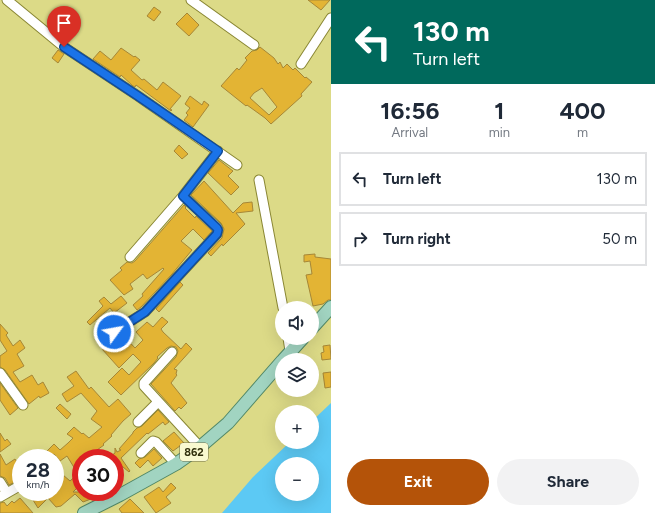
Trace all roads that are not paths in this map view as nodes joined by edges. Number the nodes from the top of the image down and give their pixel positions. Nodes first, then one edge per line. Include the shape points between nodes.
1 (7, 0) edge
2 (191, 0) edge
3 (331, 18) edge
4 (254, 45) dead end
5 (302, 64) dead end
6 (218, 151) junction
7 (237, 165) dead end
8 (259, 180) dead end
9 (183, 196) junction
10 (130, 258) dead end
11 (281, 301) edge
12 (331, 307) edge
13 (319, 320) edge
14 (114, 332) dead end
15 (297, 345) edge
16 (172, 352) dead end
17 (290, 353) edge
18 (275, 369) edge
19 (0, 374) edge
20 (158, 402) junction
21 (23, 405) dead end
22 (138, 422) dead end
23 (200, 447) junction
24 (141, 453) dead end
25 (176, 464) junction
26 (0, 482) edge
27 (4, 495) edge
28 (102, 509) edge
29 (84, 513) edge

1 - 6 street via 64,47
2 - 4 street
3 - 5 street
6 - 7 street
6 - 9 street
8 - 11 street
9 - 10 street
9 - 14 street via 217,228 217,234 145,312
12 - 13 main road
15 - 17 main road, 862
16 - 20 street via 144,382 144,386
18 - 23 main road, 862 via 228,423
19 - 21 street
20 - 22 street
20 - 23 street
23 - 25 main road, 862
24 - 25 street via 153,441
25 - 28 main road, 862
26 - 27 street
28 - 29 main road, 862

